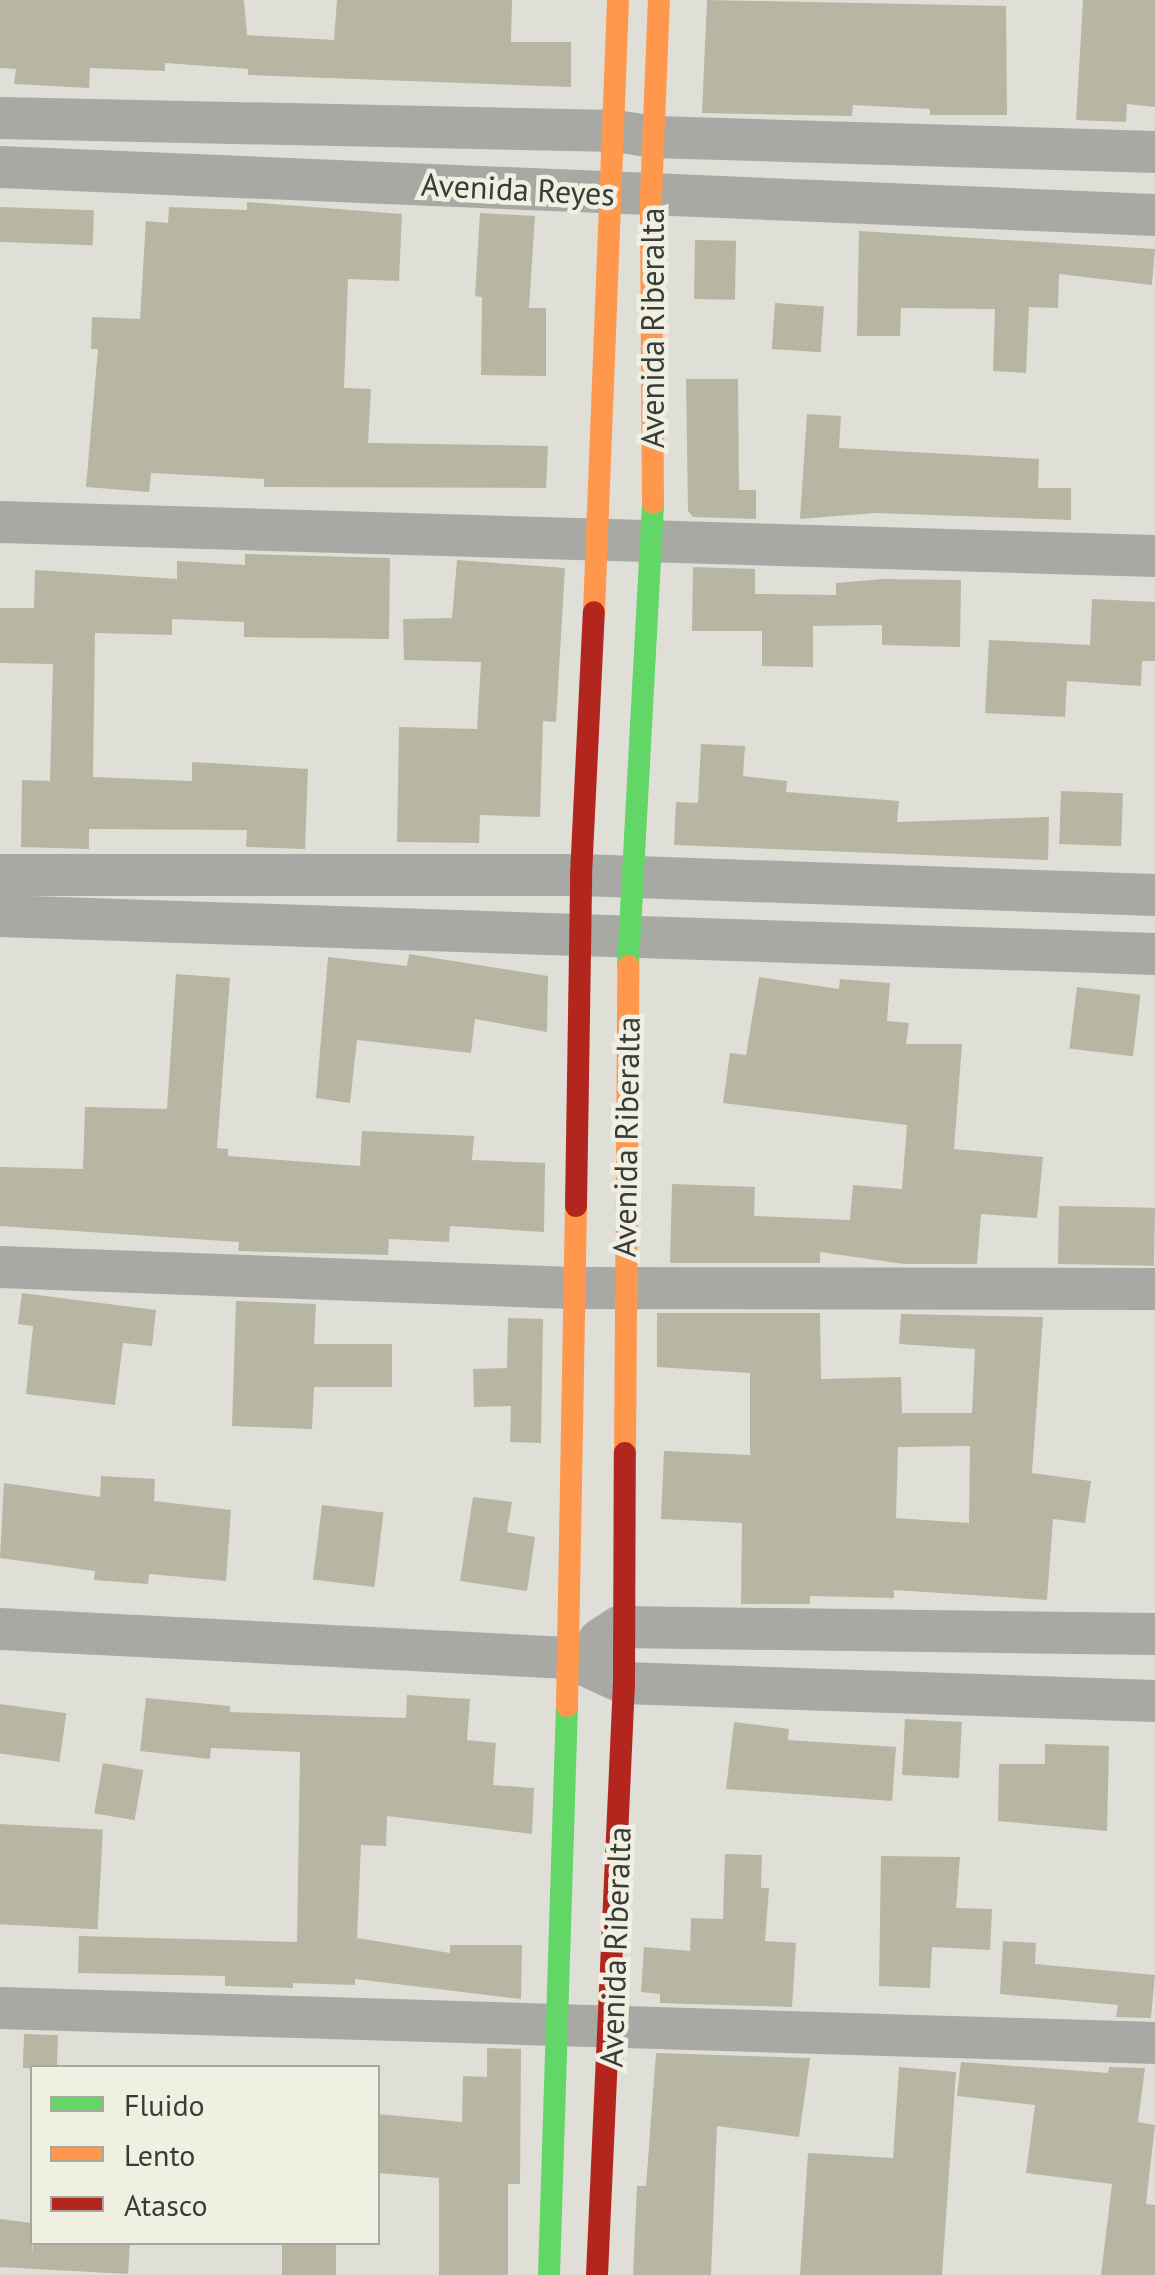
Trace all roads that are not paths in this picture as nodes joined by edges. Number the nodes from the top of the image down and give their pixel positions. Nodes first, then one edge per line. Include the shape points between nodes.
1 (618, 0) edge
2 (659, 0) edge
3 (0, 118) edge
4 (635, 134) junction
5 (1155, 152) edge
6 (0, 167) edge
7 (633, 195) junction
8 (1155, 215) edge
9 (0, 522) edge
10 (601, 540) junction
11 (653, 544) junction
12 (1155, 556) edge
13 (0, 875) edge
14 (582, 875) junction
15 (636, 878) junction
16 (1155, 894) edge
17 (0, 916) edge
18 (584, 937) junction
19 (628, 937) junction
20 (1155, 954) edge
21 (0, 1268) edge
22 (624, 1285) junction
23 (572, 1288) junction
24 (1155, 1289) edge
25 (620, 1627) junction
26 (0, 1629) edge
27 (1155, 1634) edge
28 (569, 1658) junction
29 (624, 1683) junction
30 (1155, 1701) edge
31 (0, 2008) edge
32 (558, 2024) junction
33 (613, 2029) junction
34 (1155, 2043) edge
35 (549, 2275) edge
36 (597, 2275) edge

1 - 4 street, Avenida Riberalta
2 - 4 street, Avenida Riberalta
3 - 4 street, Avenida Reyes
4 - 5 street, Avenida Reyes
4 - 7 street, Avenida Riberalta
4 - 7 street, Avenida Riberalta
6 - 7 street, Avenida Reyes
7 - 8 street, Avenida Reyes
7 - 10 street, Avenida Riberalta
7 - 11 street, Avenida Riberalta
9 - 10 street
10 - 11 street
10 - 14 street, Avenida Riberalta
11 - 12 street
11 - 15 street, Avenida Riberalta
13 - 14 street
14 - 15 street
14 - 18 street, Avenida Riberalta
15 - 16 street
15 - 19 street, Avenida Riberalta
17 - 18 street
18 - 19 street
18 - 23 street, Avenida Riberalta
19 - 20 street
19 - 22 street, Avenida Riberalta
21 - 23 street
22 - 23 street
22 - 24 street
22 - 25 street, Avenida Riberalta
23 - 28 street, Avenida Riberalta
25 - 27 street
25 - 28 street
25 - 29 street, Avenida Riberalta
26 - 28 street
28 - 29 street
28 - 32 street, Avenida Riberalta
29 - 30 street
29 - 33 street, Avenida Riberalta
31 - 32 street
32 - 33 street
32 - 35 street, Avenida Riberalta
33 - 34 street
33 - 36 street, Avenida Riberalta

